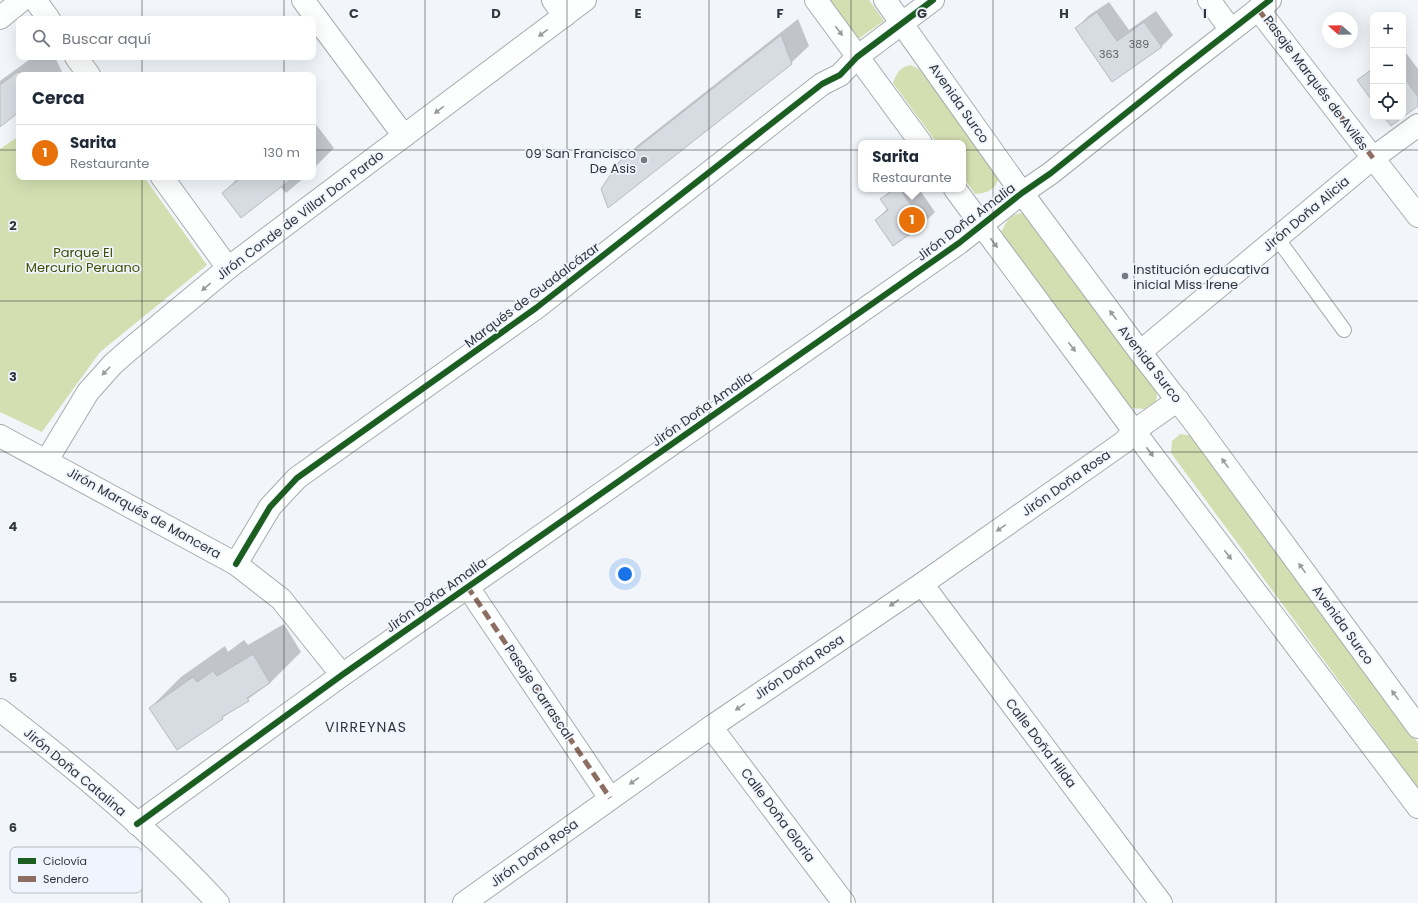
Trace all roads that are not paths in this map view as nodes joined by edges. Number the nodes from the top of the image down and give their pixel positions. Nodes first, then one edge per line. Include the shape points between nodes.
1 (22, 0) edge
2 (35, 0) edge
3 (303, 0) edge
4 (585, 0) edge
5 (816, 0) edge
6 (885, 0) edge
7 (933, 0) edge
8 (1209, 0) edge
9 (1264, 4) edge
10 (558, 8) edge
11 (47, 16) edge
12 (315, 16) edge
13 (0, 18) edge
14 (316, 18) edge
15 (902, 23) junction
16 (1231, 30) junction
17 (857, 56) junction
18 (78, 60) edge
19 (87, 72) edge
20 (1418, 125) edge
21 (404, 136) junction
22 (919, 140) edge
23 (1373, 158) junction
24 (164, 180) edge
25 (957, 192) edge
26 (1022, 193) junction
27 (1418, 216) edge
28 (981, 225) junction
29 (1277, 238) junction
30 (228, 268) junction
31 (1344, 330) dead end
32 (1140, 352) junction
33 (1178, 400) junction
34 (1134, 432) junction
35 (0, 436) edge
36 (47, 460) junction
37 (236, 564) junction
38 (922, 584) junction
39 (467, 586) junction
40 (342, 675) junction
41 (0, 710) edge
42 (711, 726) junction
43 (1418, 727) edge
44 (610, 798) junction
45 (1418, 807) edge
46 (137, 824) junction
47 (218, 903) edge
48 (464, 903) edge
49 (844, 903) edge
50 (1161, 903) edge

1 - 13 street
2 - 11 street
3 - 12 street
4 - 10 street, Jirón Conde de Villar Don Pardo
5 -> 17 street
6 - 15 street, Avenida Surco
7 - 15 street, Marqués de Guadalcázar
8 - 16 street
9 - 16 street, Jirón Doña Amalia
9 - 23 street, Pasaje Marqués de Avilés
10 -> 21 street, Jirón Conde de Villar Don Pardo
14 - 21 street
15 - 17 street, Marqués de Guadalcázar
15 - 26 street, Avenida Surco
16 - 26 street, Jirón Doña Amalia via 1051,173
17 - 22 street
17 - 37 street, Marqués de Guadalcázar via 840,75 822,84 536,308 297,478 270,507
18 - 19 street
20 - 23 street, Jirón Doña Alicia
21 - 30 street, Jirón Conde de Villar Don Pardo
23 - 27 street, Pasaje Marqués de Avilés
23 - 29 street, Jirón Doña Alicia
24 - 30 street
25 - 28 street
26 - 28 street, Jirón Doña Amalia
32 -> 26 street, Avenida Surco
28 -> 34 street
28 - 39 street, Jirón Doña Amalia via 959,243
29 - 31 lane
29 - 32 street, Jirón Doña Alicia
30 -> 36 street, Jirón Conde de Villar Don Pardo via 98,379 78,406
32 - 33 street, Avenida Surco
33 - 34 street, Jirón Doña Rosa
43 -> 33 street, Avenida Surco
34 -> 38 street, Jirón Doña Rosa via 1124,442
34 -> 45 street
35 - 36 street, Jirón Marqués de Mancera
36 - 37 street, Jirón Marqués de Mancera
37 - 40 street, Jirón Marqués de Mancera via 281,599
38 -> 42 street, Jirón Doña Rosa
38 - 50 street, Calle Doña Hilda
39 - 40 street, Jirón Doña Amalia
39 - 44 street, Pasaje Carrascal
40 - 46 street, Jirón Doña Amalia
41 - 46 street, Jirón Doña Catalina via 82,775
42 -> 44 street, Jirón Doña Rosa
42 - 49 street, Calle Doña Gloria
44 - 48 street, Jirón Doña Rosa
46 - 47 street, Jirón Doña Catalina via 194,876

